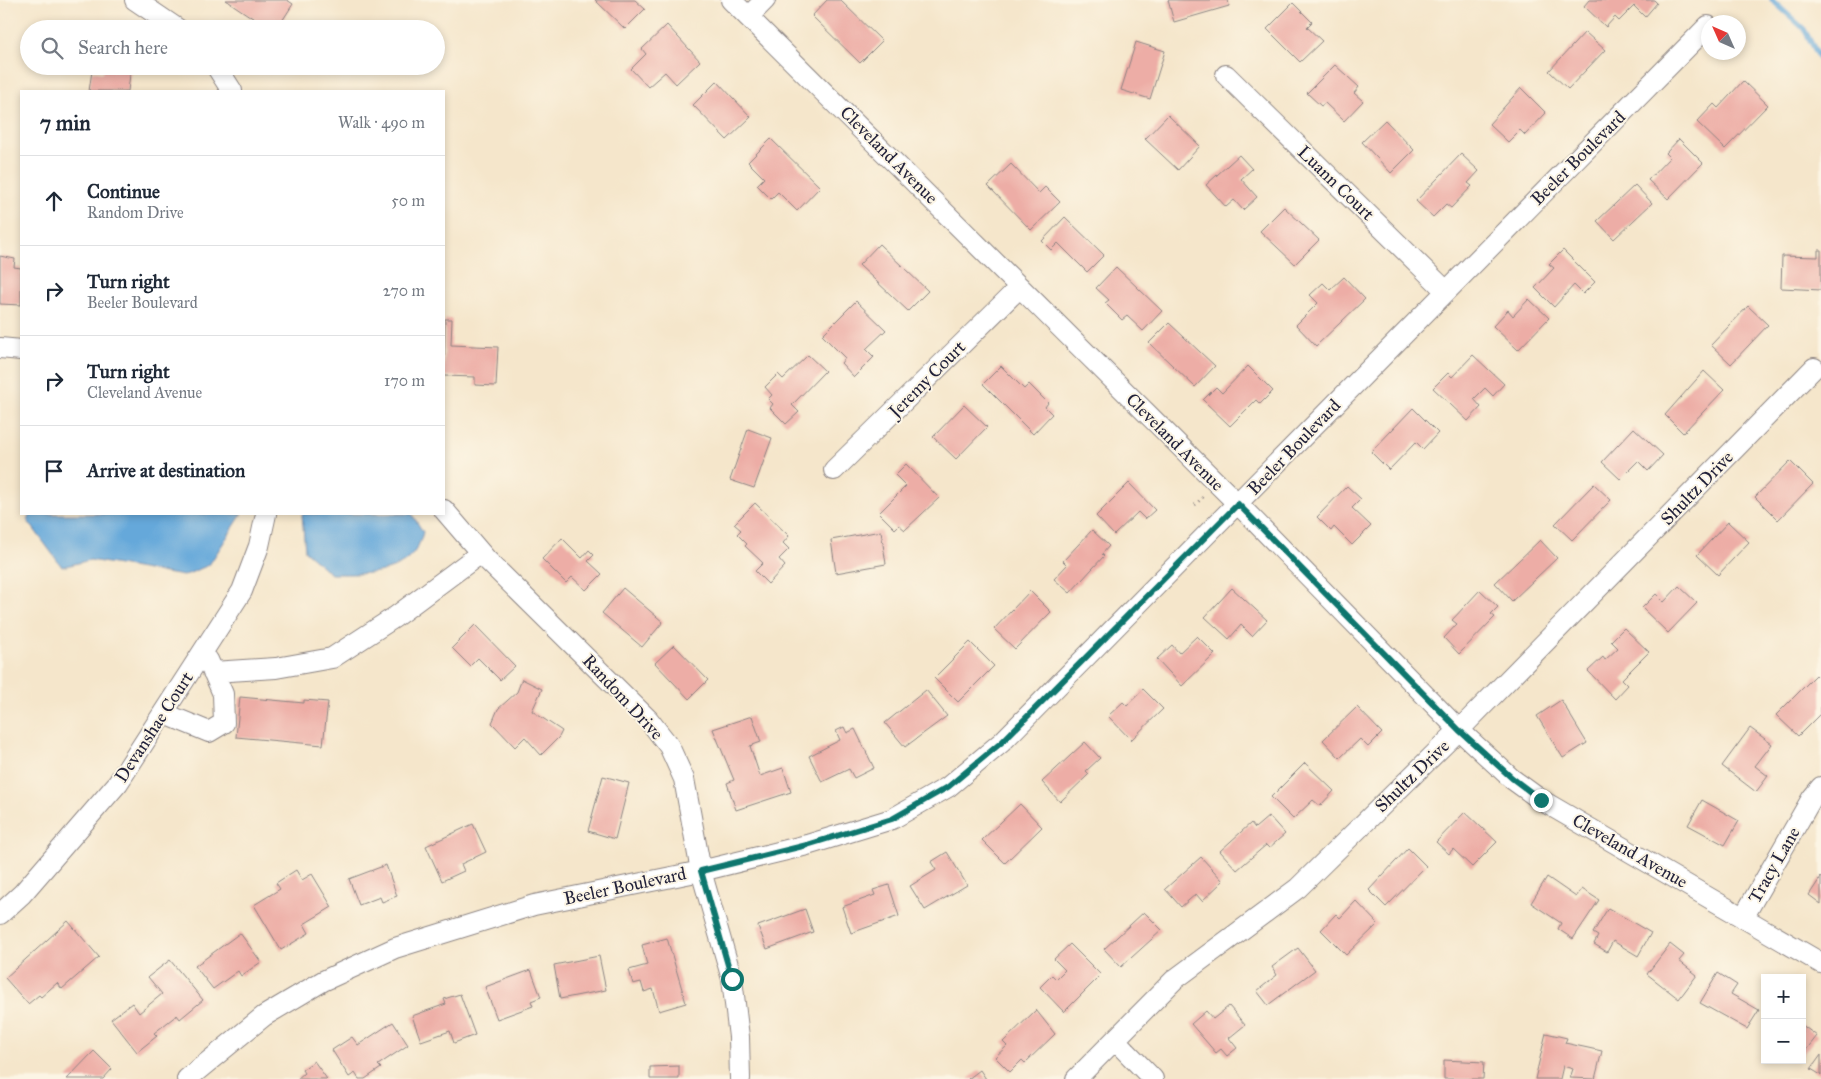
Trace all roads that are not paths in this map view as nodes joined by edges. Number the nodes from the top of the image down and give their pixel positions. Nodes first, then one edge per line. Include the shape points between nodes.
1 (135, 0) edge
2 (731, 0) edge
3 (765, 0) edge
4 (748, 17) junction
5 (165, 20) edge
6 (1701, 33) edge
7 (222, 75) edge
8 (1226, 75) dead end
9 (231, 90) edge
10 (1020, 287) junction
11 (1446, 291) junction
12 (0, 348) edge
13 (20, 350) edge
14 (1814, 368) dead end
15 (834, 470) dead end
16 (1238, 504) junction
17 (445, 511) edge
18 (266, 515) edge
19 (481, 553) junction
20 (204, 650) junction
21 (213, 672) junction
22 (163, 713) junction
23 (1459, 730) junction
24 (1821, 787) edge
25 (701, 871) junction
26 (0, 914) edge
27 (1744, 918) junction
28 (1821, 963) edge
29 (1115, 1040) junction
30 (187, 1079) edge
31 (740, 1079) edge
32 (1076, 1079) edge
33 (1154, 1079) edge

1 - 5 street
2 - 4 street, Cleveland Avenue
3 - 4 street
4 - 10 street, Cleveland Avenue
6 - 11 street, Beeler Boulevard
7 - 9 street
8 - 11 street, Luann Court
10 - 15 street, Jeremy Court
10 - 16 street, Cleveland Avenue
11 - 16 street, Beeler Boulevard
12 - 13 street
14 - 23 street, Shultz Drive
16 - 23 street, Cleveland Avenue
16 - 25 street, Beeler Boulevard via 1002,742 948,787 892,819 807,845
17 - 19 street, Random Drive
18 - 20 street, Devanshae Court via 259,546 242,591
19 - 21 street via 395,617 332,658 276,668
19 - 25 street, Random Drive via 648,719 669,746 684,779
20 - 21 street
20 - 22 street, Devanshae Court
21 - 22 street via 223,694 224,723 209,732
22 - 26 street, Devanshae Court via 118,783 22,894
23 - 27 street, Cleveland Avenue via 1541,800
23 - 29 street, Shultz Drive via 1298,888 1174,980
24 - 27 street, Tracy Lane
25 - 30 street, Beeler Boulevard via 534,905 395,948 323,981 264,1016
25 - 31 street, Random Drive via 732,979
27 - 28 street, Cleveland Avenue
29 - 32 street, Shultz Drive
29 - 33 street

